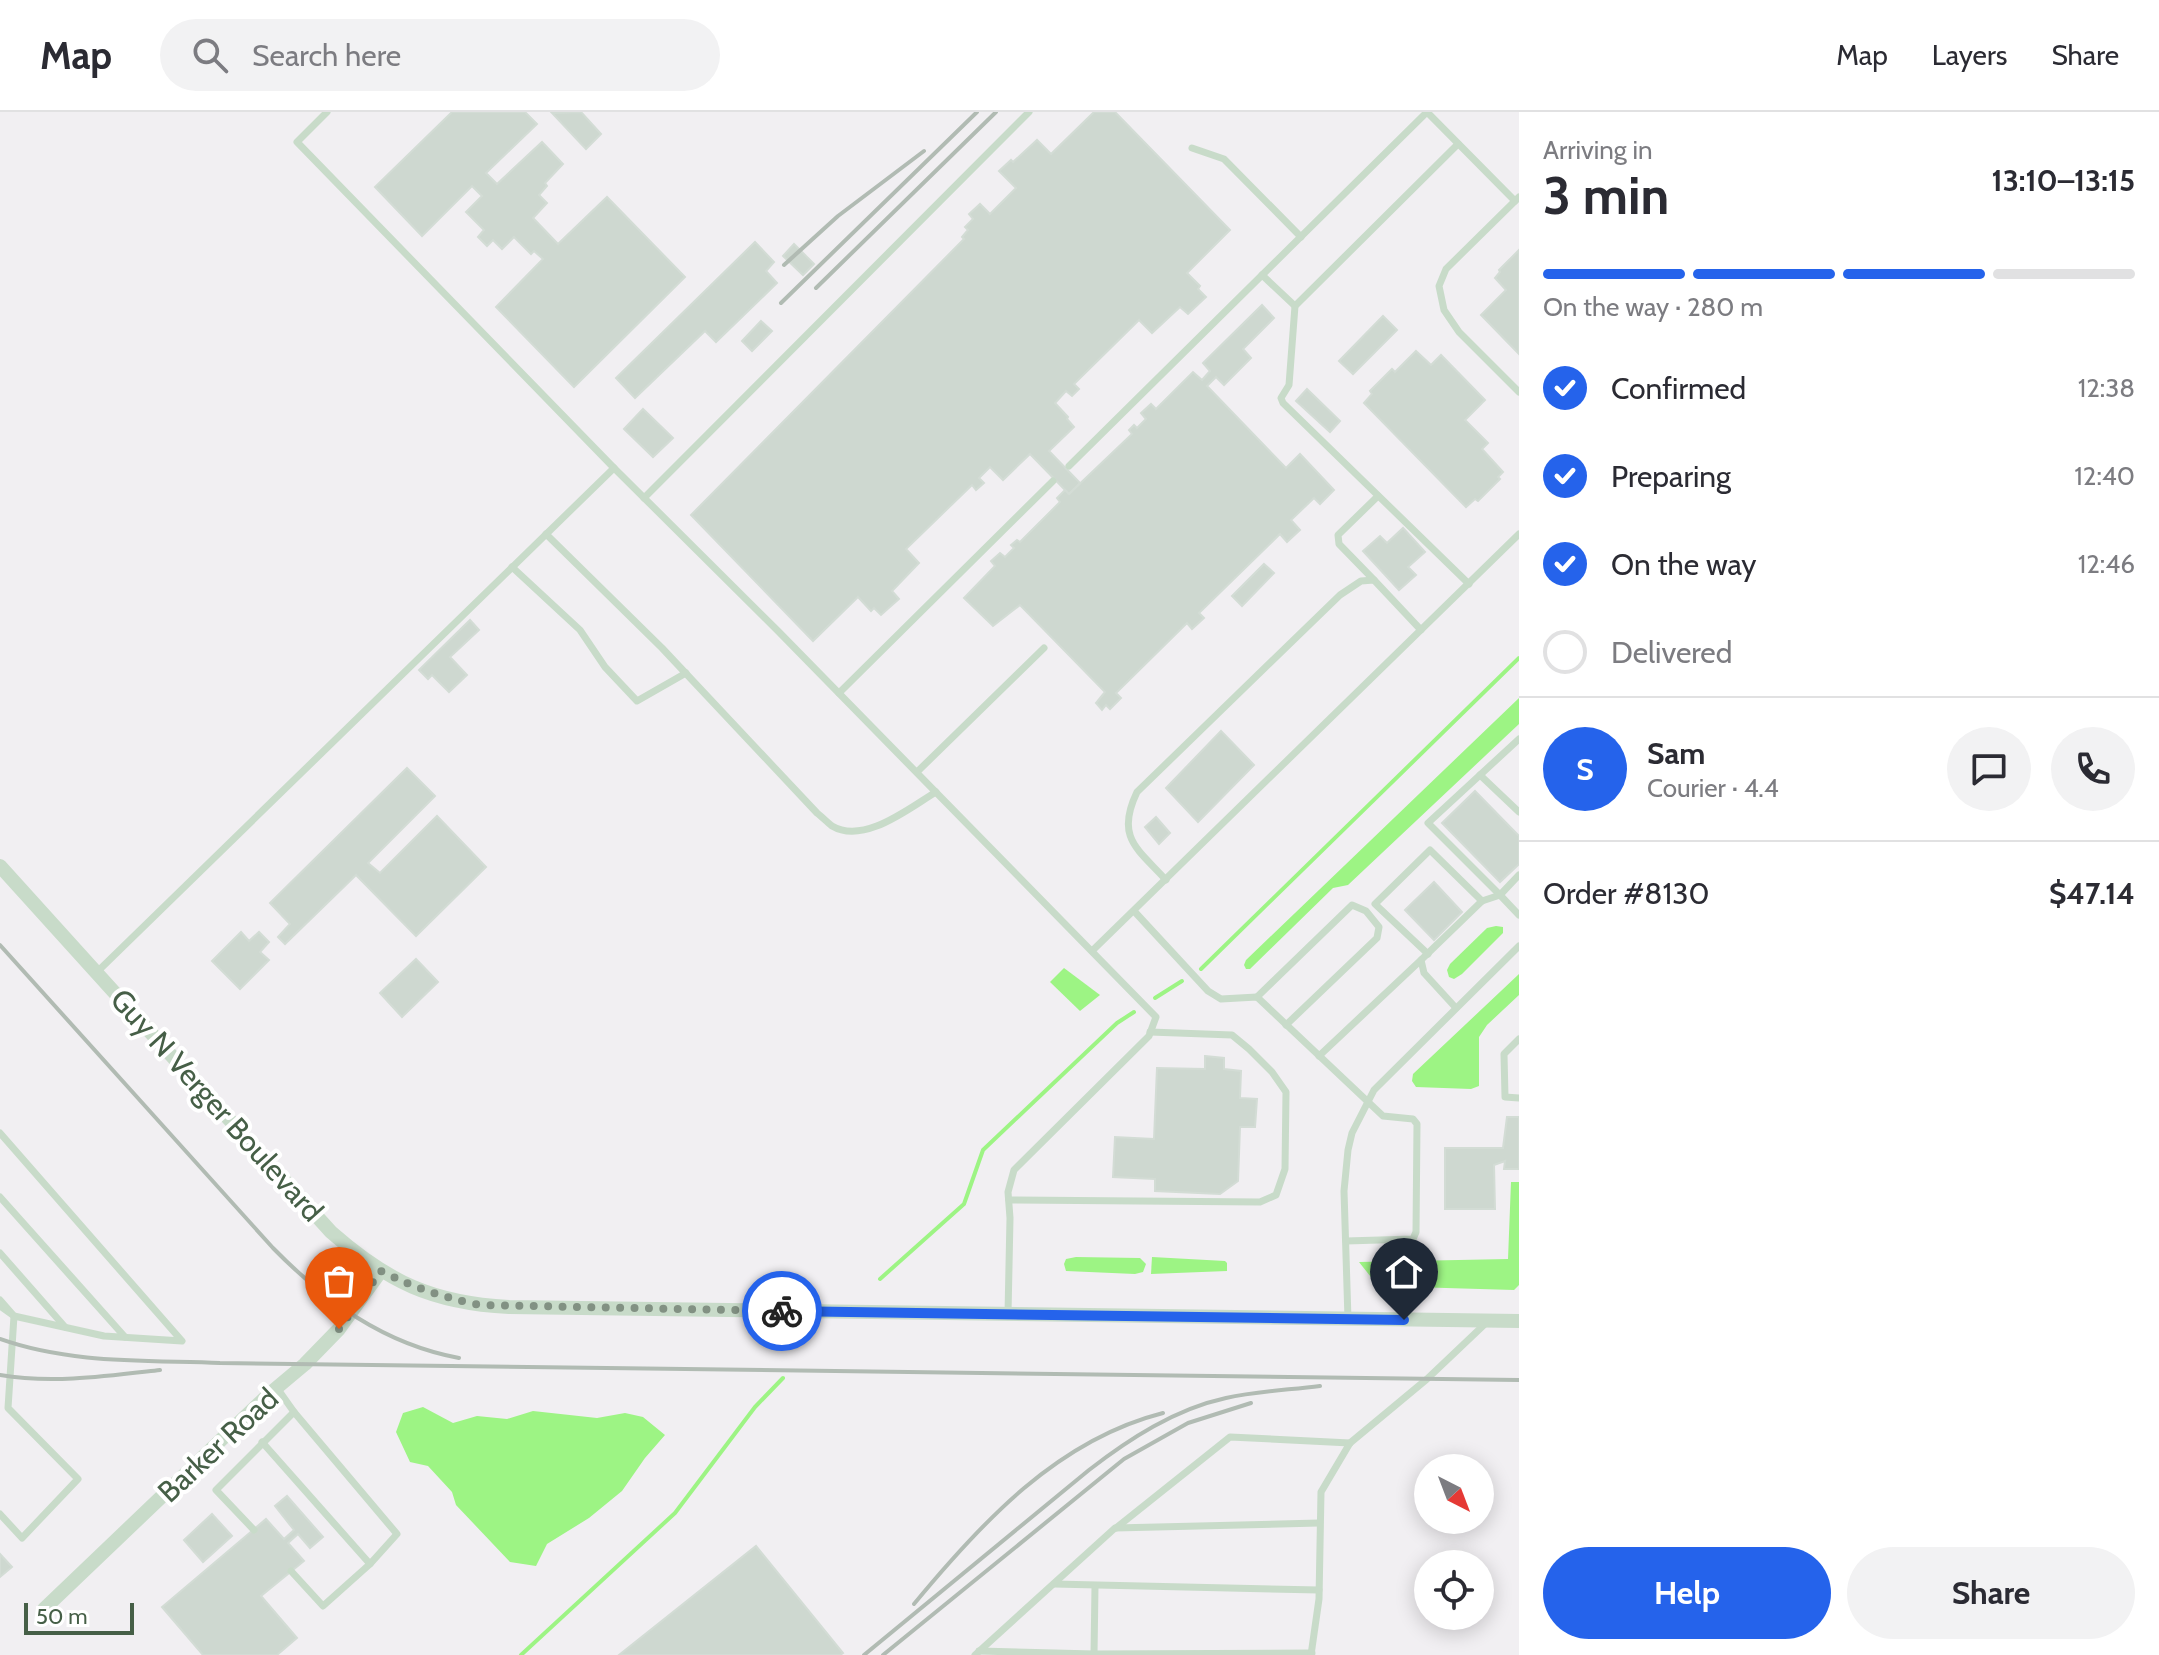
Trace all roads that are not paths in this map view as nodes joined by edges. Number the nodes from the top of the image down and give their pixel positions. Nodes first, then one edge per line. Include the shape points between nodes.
1 (327, 112) edge
2 (1029, 112) edge
3 (1427, 112) edge
4 (1458, 144) junction
5 (1192, 148) dead end
6 (1517, 199) edge
7 (1301, 237) junction
8 (1262, 275) junction
9 (1295, 306) junction
10 (1519, 392) edge
11 (1069, 466) dead end
12 (614, 468) junction
13 (1053, 481) dead end
14 (1378, 496) junction
15 (644, 498) junction
16 (546, 534) junction
17 (1519, 534) edge
18 (512, 567) junction
19 (1374, 580) junction
20 (1469, 584) junction
21 (1421, 630) junction
22 (1044, 648) dead end
23 (686, 673) junction
24 (839, 693) junction
25 (1519, 739) edge
26 (917, 772) junction
27 (1480, 775) junction
28 (936, 792) junction
29 (1519, 812) edge
30 (0, 866) edge
31 (1519, 875) edge
32 (1166, 880) junction
33 (1500, 895) junction
34 (1482, 901) junction
35 (1134, 911) junction
36 (1519, 915) edge
37 (1519, 946) edge
38 (1092, 951) junction
39 (1428, 954) junction
40 (1421, 960) junction
41 (96, 973) junction
42 (1257, 997) junction
43 (1456, 1008) junction
44 (1286, 1025) junction
45 (1150, 1032) junction
46 (1519, 1039) edge
47 (1319, 1056) junction
48 (1519, 1098) edge
49 (1367, 1102) junction
50 (0, 1133) edge
51 (0, 1197) edge
52 (1009, 1200) junction
53 (1346, 1241) junction
54 (0, 1253) edge
55 (381, 1271) junction
56 (0, 1300) edge
57 (0, 1306) edge
58 (1008, 1314) junction
59 (14, 1316) junction
60 (1348, 1319) junction
61 (1487, 1321) junction
62 (1519, 1321) edge
63 (65, 1327) junction
64 (125, 1337) junction
65 (277, 1388) junction
66 (294, 1412) junction
67 (262, 1442) junction
68 (1350, 1443) junction
69 (0, 1514) edge
70 (1319, 1523) junction
71 (1115, 1528) junction
72 (254, 1530) dead end
73 (370, 1564) junction
74 (291, 1571) dead end
75 (1054, 1584) junction
76 (1095, 1586) junction
77 (1319, 1590) junction
78 (44, 1609) dead end
79 (977, 1653) edge
80 (1094, 1654) edge
81 (1312, 1654) edge

1 - 12 lane via 297,142
2 - 15 lane
3 - 4 lane
3 - 7 lane
4 - 6 lane
4 - 9 lane
5 - 7 lane via 1224,159
6 - 10 lane via 1446,269 1439,286 1444,310 1459,332
7 - 8 lane
8 - 9 lane
8 - 11 lane
9 - 14 lane via 1283,403
12 - 15 lane
12 - 16 lane
13 - 24 lane
14 - 19 lane via 1338,535 1339,544
14 - 20 lane
15 - 24 lane
16 - 18 lane
16 - 23 lane
17 - 20 lane
18 - 23 lane via 580,630 637,701
18 - 41 lane
19 - 21 lane
19 - 32 lane via 1361,581 1340,595 1137,792 1127,822 1130,840
20 - 21 lane
21 - 32 lane
22 - 26 lane
23 - 28 lane via 834,827 872,829
24 - 26 lane
25 - 27 lane
26 - 28 lane
27 - 29 lane
27 - 33 lane via 1428,823
28 - 38 lane
30 - 41 street, Guy N Verger Boulevard
31 - 33 lane
32 - 35 lane
33 - 34 lane
33 - 36 lane
34 - 39 lane
34 - 39 lane via 1430,850 1386,893 1375,904
35 - 38 lane
35 - 42 lane via 1208,991 1221,999
37 - 43 lane
38 - 45 lane via 1156,1017
39 - 40 lane
40 - 43 lane via 1424,973
40 - 47 lane
41 - 55 street, Guy N Verger Boulevard via 331,1232
42 - 44 lane
42 - 44 lane via 1352,905 1366,911 1379,927 1377,938
43 - 49 lane
44 - 47 lane
45 - 52 lane via 1014,1170
45 - 52 lane via 1232,1035 1272,1072 1286,1092 1285,1169 1276,1195 1260,1202
46 - 48 lane via 1504,1054 1505,1097
47 - 49 lane
49 - 53 lane via 1348,1150
49 - 53 lane via 1383,1116 1417,1124 1416,1232 1413,1239
50 - 64 lane via 182,1341
51 - 64 lane
52 - 58 lane
53 - 60 lane
54 - 63 lane
55 - 58 street, Guy N Verger Boulevard via 412,1287 479,1305
55 - 65 street, Barker Road via 339,1329
56 - 59 lane
57 - 59 lane
58 - 60 street, Guy N Verger Boulevard
59 - 63 lane
59 - 69 lane via 8,1408 78,1479 22,1538
60 - 61 street, Guy N Verger Boulevard
61 - 62 street, Guy N Verger Boulevard
61 - 68 lane
63 - 64 lane
65 - 66 lane
65 - 78 street, Barker Road
66 - 67 lane
66 - 73 lane via 397,1534
67 - 72 lane via 216,1490
67 - 73 lane
68 - 70 lane via 1321,1492
68 - 71 lane via 1230,1437
70 - 71 lane
70 - 77 lane
71 - 75 lane
73 - 74 lane via 323,1606
75 - 76 lane
75 - 79 lane
76 - 77 lane
76 - 80 lane
77 - 81 lane
79 - 80 lane
80 - 81 lane

